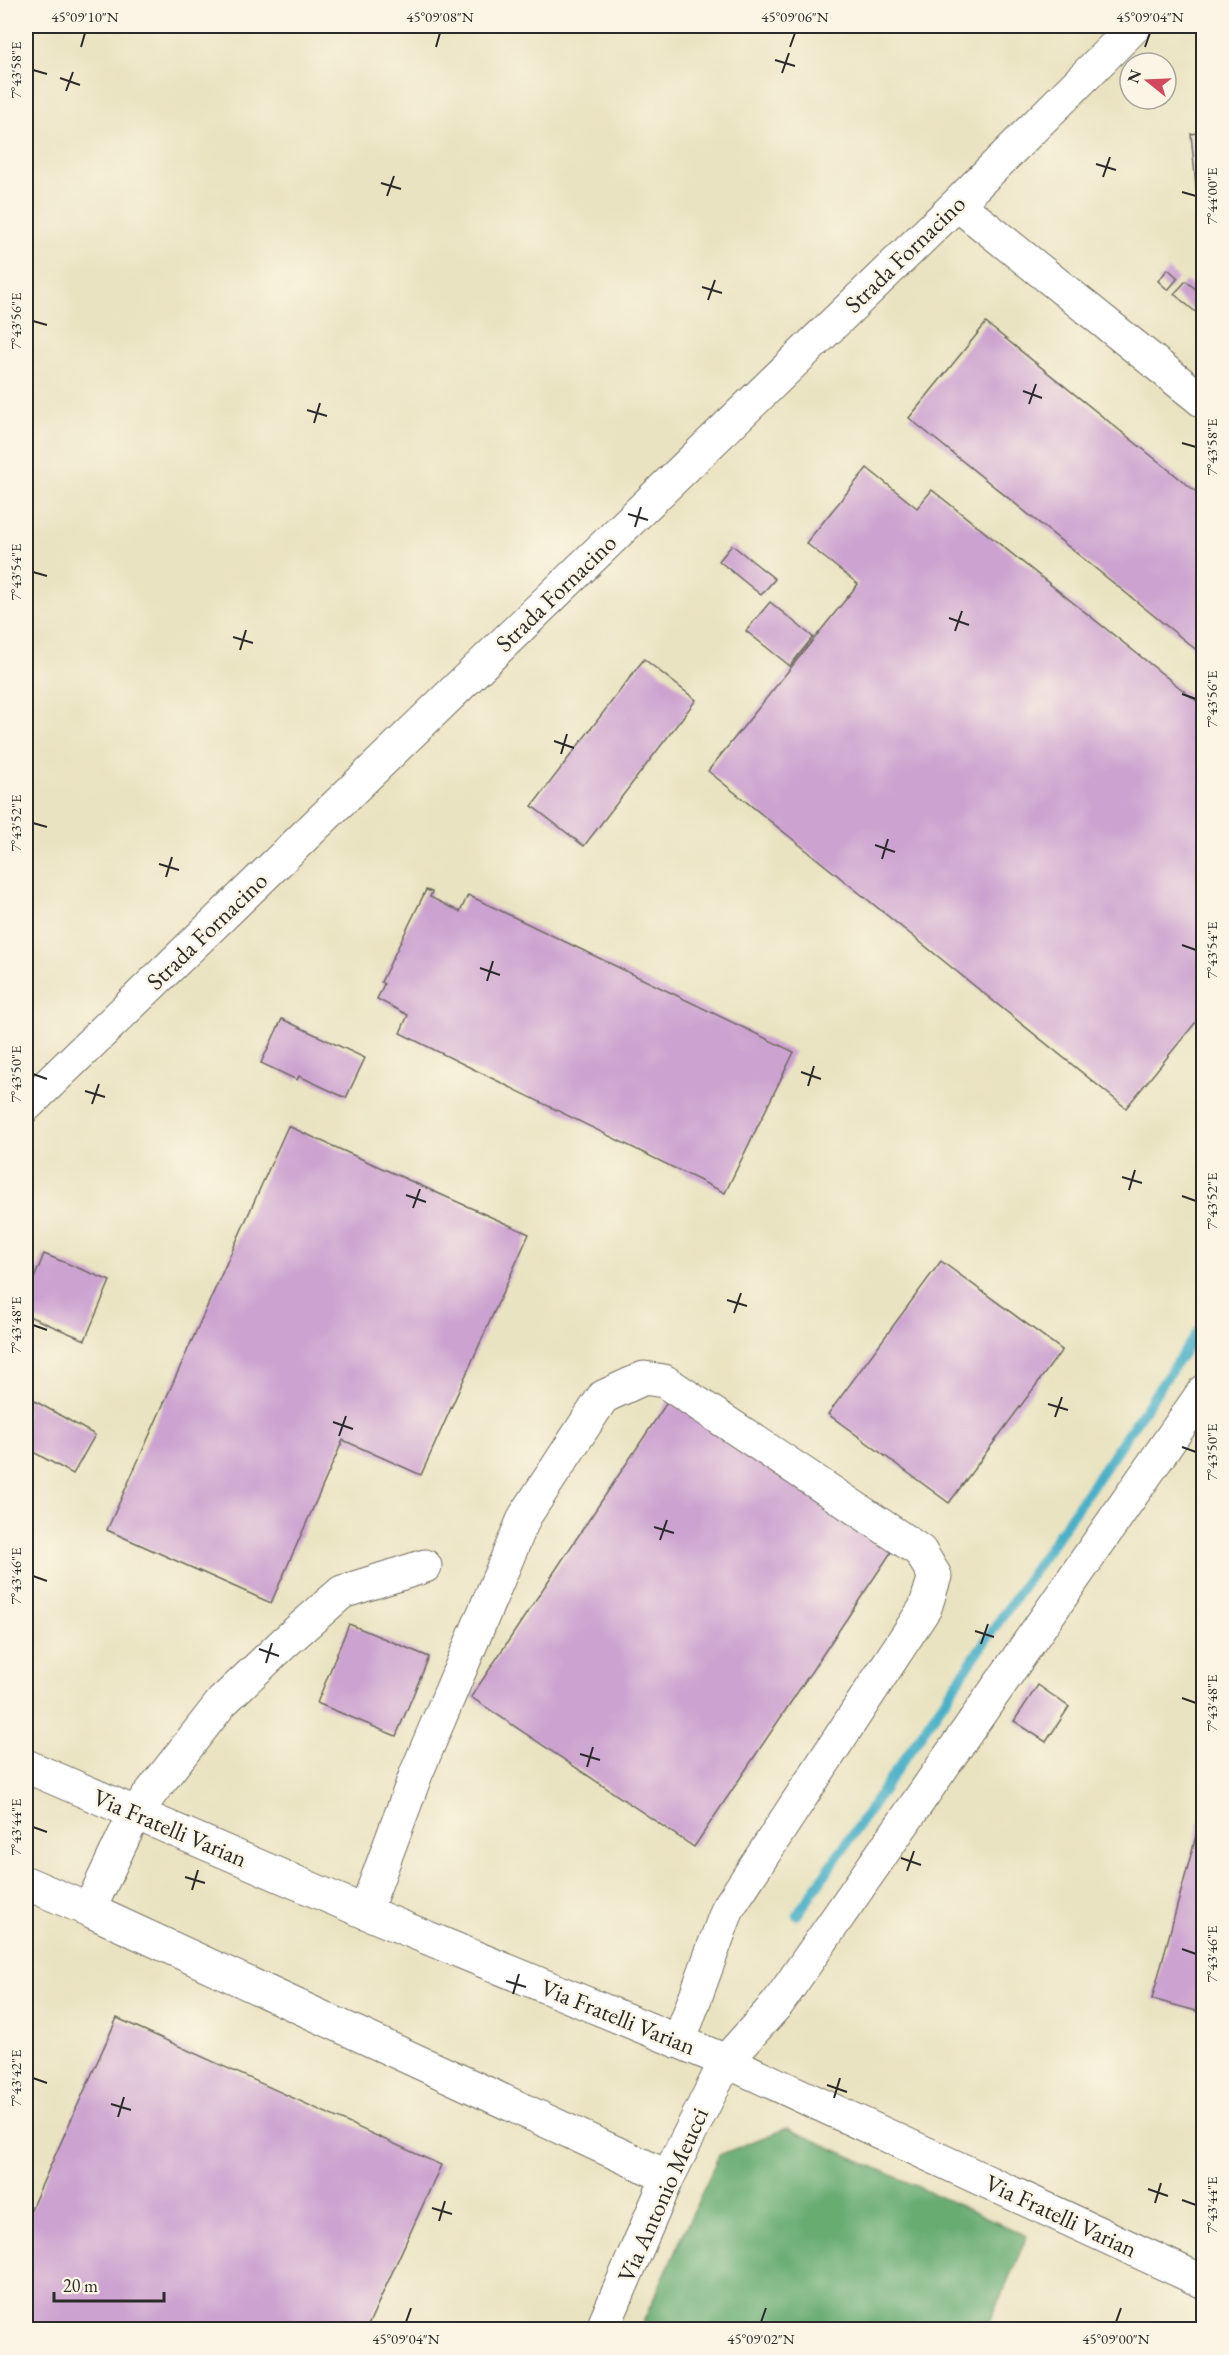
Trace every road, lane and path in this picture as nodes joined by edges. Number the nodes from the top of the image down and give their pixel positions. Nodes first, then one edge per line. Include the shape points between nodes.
1 (1135, 26) edge
2 (957, 204) junction
3 (1203, 402) edge
4 (26, 1106) edge
5 (1203, 1391) edge
6 (425, 1566) dead end
7 (26, 1766) edge
8 (135, 1813) junction
9 (26, 1883) edge
10 (89, 1910) junction
11 (365, 1912) junction
12 (679, 2042) junction
13 (726, 2061) junction
14 (668, 2177) junction
15 (1203, 2282) edge
16 (602, 2330) edge

1 - 2 street, Strada Fornacino
2 - 3 street
2 - 4 street, Strada Fornacino
5 - 13 street, Via Antonio Meucci via 778,2003
6 - 8 street via 342,1592 222,1702
7 - 8 street, Via Fratelli Varian
8 - 10 street
8 - 11 street, Via Fratelli Varian
9 - 10 street
10 - 14 street
11 - 12 street, Via Fratelli Varian
11 - 12 street via 416,1774 525,1516 603,1397 644,1378 664,1381 920,1551 935,1576 925,1608 728,1908
12 - 13 street, Via Fratelli Varian
13 - 14 street, Via Antonio Meucci
13 - 15 street, Via Fratelli Varian
14 - 16 street, Via Antonio Meucci

